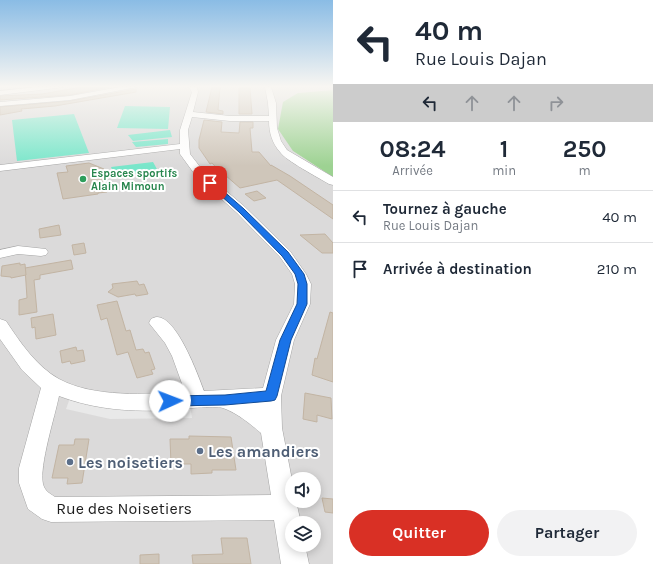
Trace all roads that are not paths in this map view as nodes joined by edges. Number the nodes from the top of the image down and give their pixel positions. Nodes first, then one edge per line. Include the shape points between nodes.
1 (272, 113) edge
2 (188, 116) joint
3 (272, 120) junction
4 (184, 146) junction
5 (0, 168) edge
6 (333, 182) edge
7 (41, 252) dead end
8 (0, 254) edge
9 (157, 323) dead end
10 (0, 324) edge
11 (52, 385) junction
12 (271, 396) junction
13 (198, 400) junction
14 (225, 400) junction
15 (271, 428) junction
16 (284, 507) junction
17 (295, 564) edge

1 - 3 street
2 - 3 street
2 - 4 street via 184,130
3 - 6 street via 277,141 284,152
4 - 5 street
4 - 12 street via 185,154 194,168 242,210 300,274 303,284 302,304 285,340
7 - 8 street via 18,250
9 - 13 street via 172,339
10 - 11 street via 23,360
11 - 13 street via 75,394 107,401 128,403
11 - 16 street, Rue des Noisetiers via 30,468 31,483 37,500 51,510
12 - 14 street
12 - 15 street
13 - 14 street
14 - 15 street via 252,413
15 - 16 street
16 - 17 street

